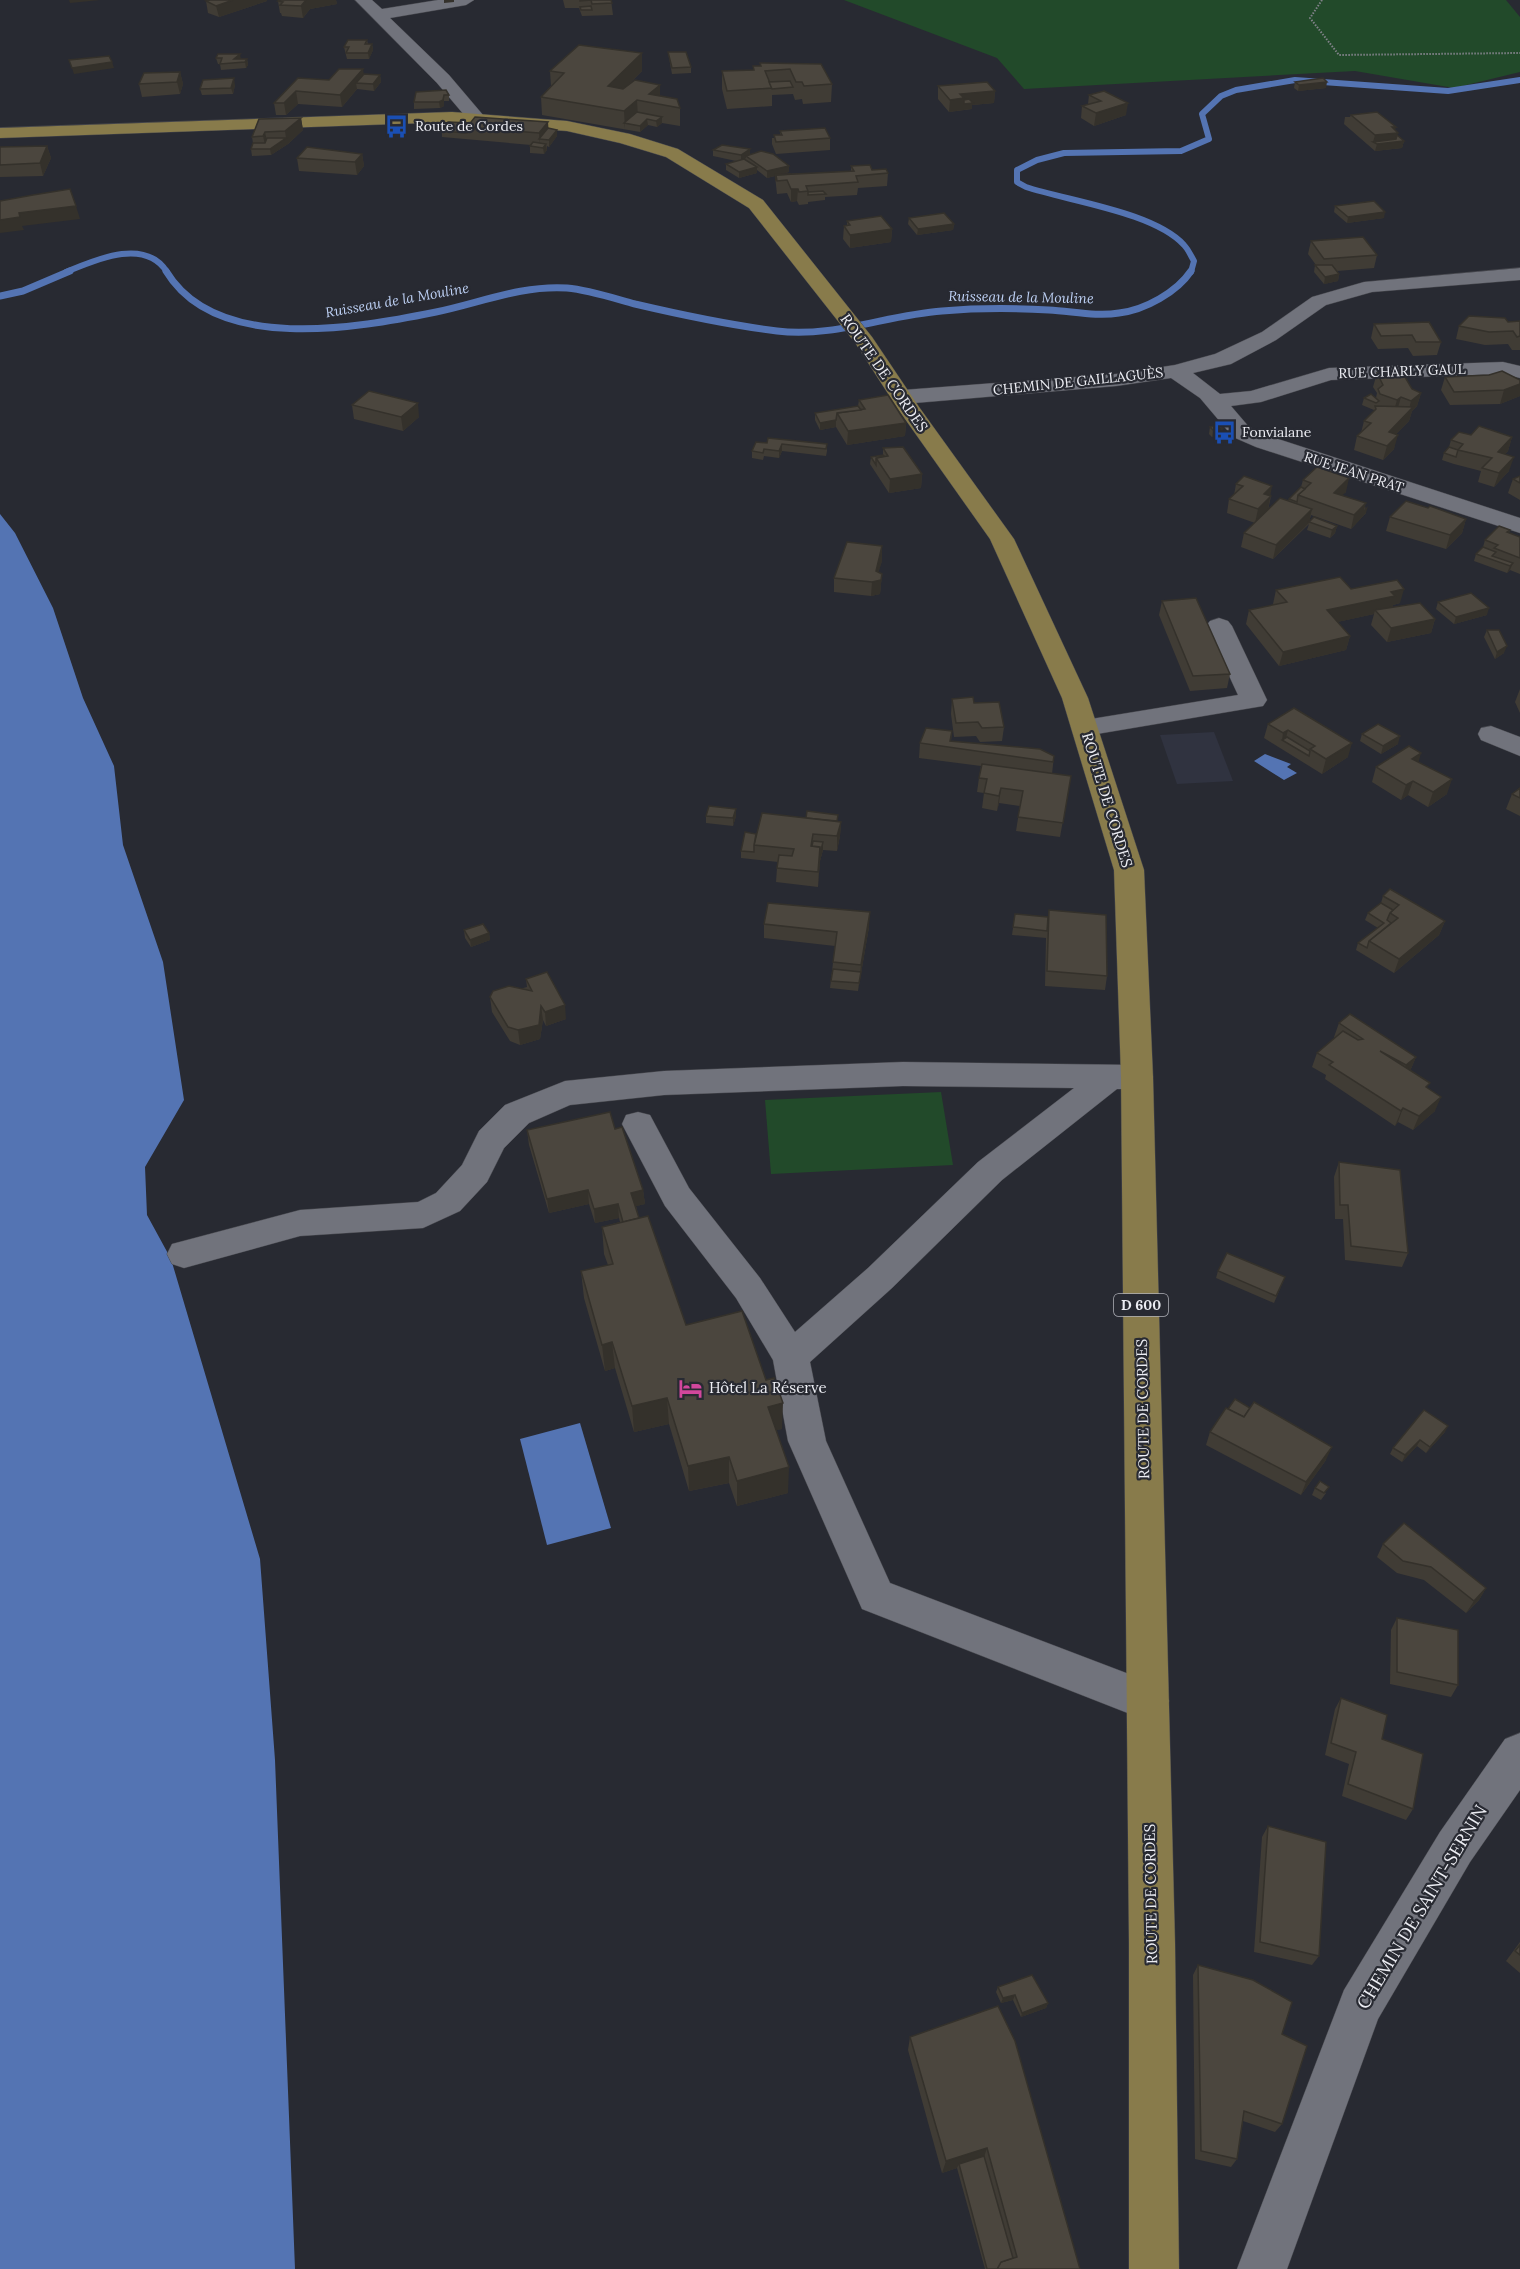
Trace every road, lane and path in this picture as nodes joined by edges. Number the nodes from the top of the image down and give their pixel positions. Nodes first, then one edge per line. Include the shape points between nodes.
1 (363, 0) edge
2 (466, 0) edge
3 (1322, 0) edge
4 (377, 15) junction
5 (1520, 53) edge
6 (477, 119) junction
7 (0, 133) edge
8 (1520, 274) edge
9 (1175, 371) junction
10 (1520, 372) edge
11 (903, 398) junction
12 (1216, 401) junction
13 (1520, 526) edge
14 (1219, 626) dead end
15 (1084, 728) junction
16 (1491, 734) dead end
17 (1520, 748) edge
18 (1123, 1077) junction
19 (638, 1124) dead end
20 (184, 1254) dead end
21 (791, 1357) junction
22 (1148, 1701) junction
23 (1520, 1754) edge
24 (1154, 2269) edge
25 (1262, 2269) edge

1 - 4 street
2 - 4 street
3 - 5 path via 1310,18 1339,55
4 - 6 street via 443,79
6 - 7 main road, ROUTE DE CORDES / D 600
6 - 11 main road, ROUTE DE CORDES / D 600 via 567,126 624,138 672,153 756,204 840,309
8 - 9 street, CHEMIN DE GAILLAGUÈS via 1371,286 1319,301 1269,336 1223,359
9 - 11 street, CHEMIN DE GAILLAGUÈS via 1116,380
9 - 12 street, RUE JEAN PRAT
10 - 12 street, RUE CHARLY GAUL via 1503,368 1329,374 1253,397
11 - 15 main road, ROUTE DE CORDES / D 600 via 1002,539 1075,698
12 - 13 street, RUE JEAN PRAT via 1241,432 1264,442
14 - 15 street via 1254,700
15 - 18 main road, ROUTE DE CORDES / D 600 via 1129,870
16 - 17 street
18 - 20 street via 903,1074 664,1083 565,1093 517,1114 491,1140 475,1173 448,1202 423,1215 300,1222
18 - 21 street via 990,1171 880,1278
18 - 22 main road, ROUTE DE CORDES / D 600
19 - 21 street via 677,1197 748,1288
21 - 22 street via 807,1441 876,1596
22 - 24 main road, ROUTE DE CORDES / D 600
23 - 25 street, CHEMIN DE SAINT-SERNIN via 1455,1847 1360,2006

